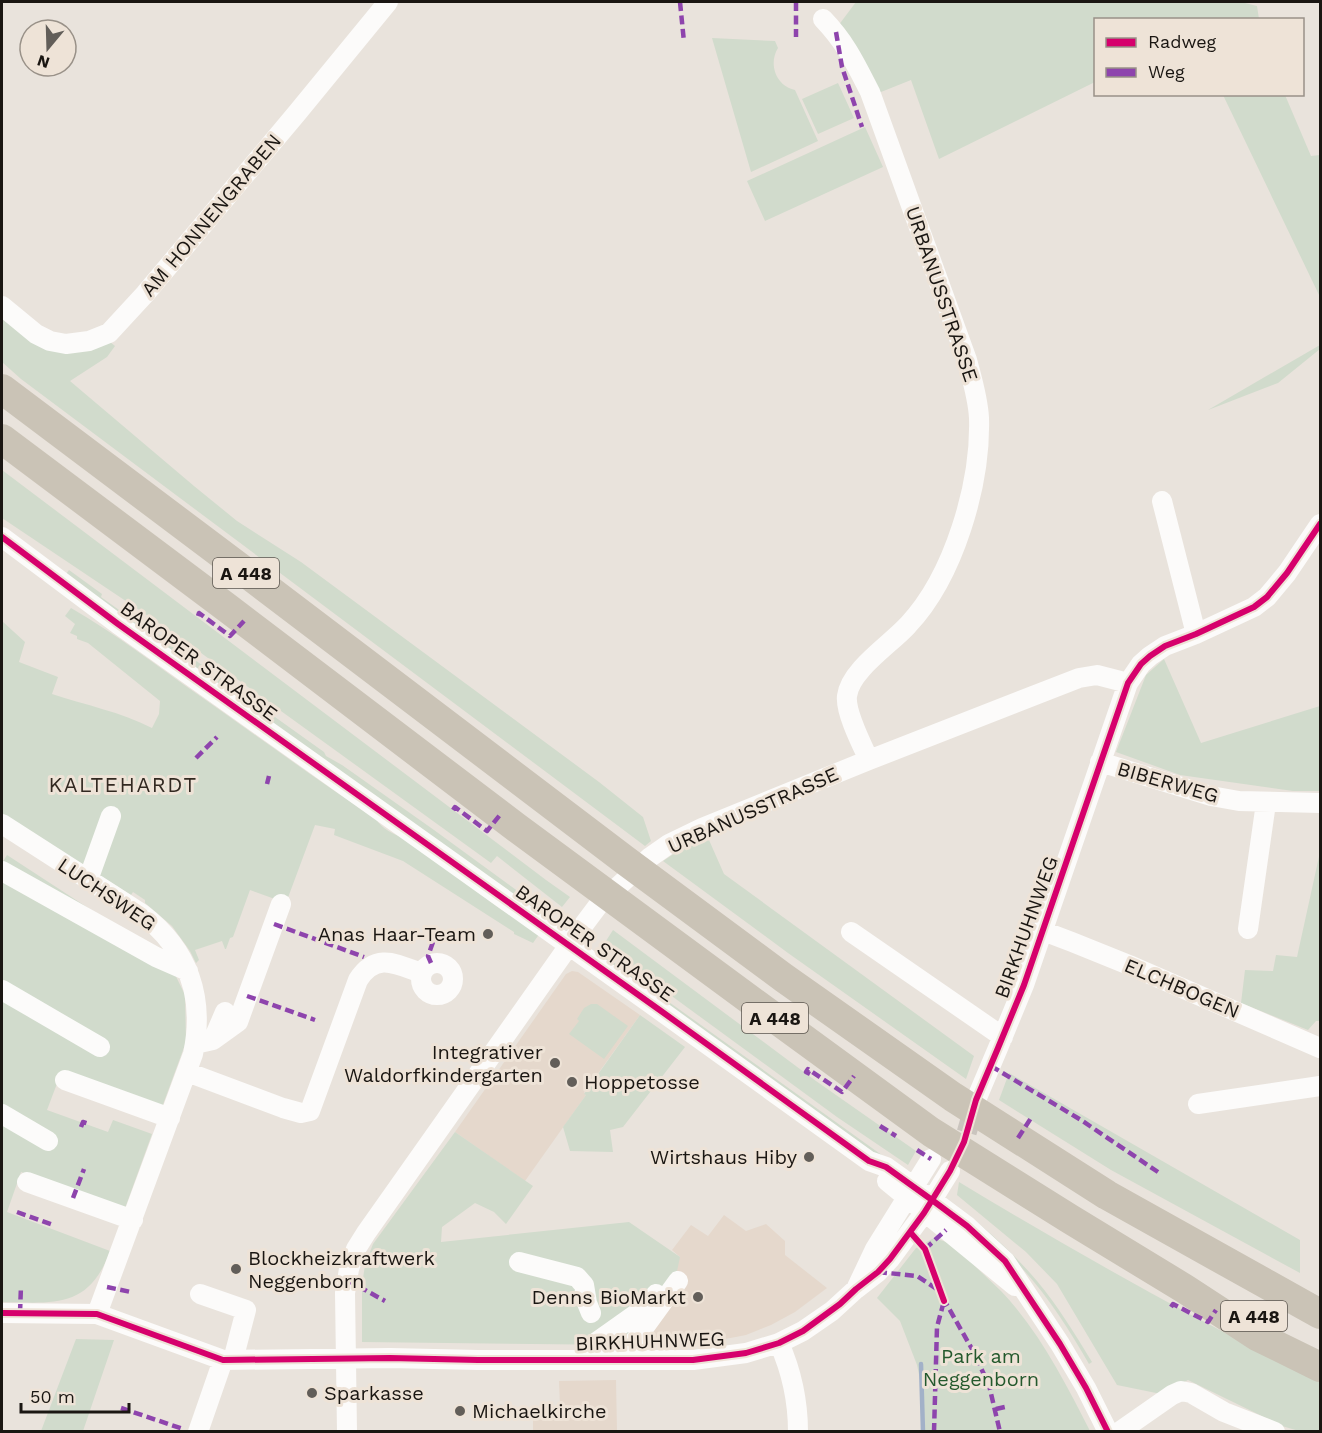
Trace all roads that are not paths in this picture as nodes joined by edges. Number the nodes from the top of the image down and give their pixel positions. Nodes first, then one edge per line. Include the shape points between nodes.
1 (388, 2) edge
2 (823, 19) dead end
3 (2, 306) edge
4 (2, 389) edge
5 (2, 439) edge
6 (1162, 501) dead end
7 (1320, 524) edge
8 (2, 537) edge
9 (1196, 634) junction
10 (1128, 683) junction
11 (869, 760) junction
12 (1100, 762) junction
13 (1266, 803) junction
14 (1320, 803) edge
15 (111, 816) dead end
16 (5, 833) edge
17 (2, 871) edge
18 (88, 880) junction
19 (281, 904) dead end
20 (1248, 929) dead end
21 (1042, 931) junction
22 (851, 932) dead end
23 (569, 945) junction
24 (188, 971) junction
25 (421, 973) dead end
26 (2, 990) edge
27 (225, 1012) dead end
28 (1003, 1037) junction
29 (204, 1042) junction
30 (100, 1047) dead end
31 (1320, 1048) edge
32 (187, 1072) junction
33 (65, 1080) dead end
34 (1320, 1086) edge
35 (1198, 1104) dead end
36 (973, 1106) junction
37 (2, 1114) edge
38 (170, 1118) junction
39 (48, 1141) dead end
40 (931, 1146) junction
41 (961, 1165) junction
42 (27, 1182) dead end
43 (910, 1192) junction
44 (928, 1206) junction
45 (133, 1220) junction
46 (519, 1262) dead end
47 (1244, 1273) junction
48 (678, 1281) dead end
49 (856, 1289) junction
50 (1185, 1289) junction
51 (657, 1292) dead end
52 (200, 1294) dead end
53 (1320, 1302) edge
54 (2, 1313) edge
55 (591, 1313) dead end
56 (97, 1314) junction
57 (1320, 1314) edge
58 (779, 1343) junction
59 (591, 1346) dead end
60 (1320, 1349) edge
61 (346, 1359) junction
62 (228, 1360) junction
63 (634, 1360) junction
64 (1320, 1367) edge
65 (198, 1431) edge
66 (347, 1431) edge
67 (798, 1431) edge
68 (1108, 1431) edge
69 (1119, 1431) edge
70 (1275, 1431) edge

1 - 3 street, AM HONNENGRABEN via 109,333 89,341 50,341
2 - 11 street, URBANUSSTRASSE via 851,54 870,92 964,350 979,417 975,475 944,574 914,619 858,672 846,697
4 - 36 highway, A 448 via 784,978
5 - 40 highway, A 448 via 609,895
6 - 9 street
7 - 9 street via 1267,597
8 - 23 street, BAROPER STRASSE
9 - 10 street via 1150,656
10 - 11 street, URBANUSSTRASSE via 1097,675 1079,678
10 - 12 street, BIBERWEG
11 - 23 street, URBANUSSTRASSE via 669,844 600,903
12 - 13 street, BIBERWEG via 1211,796
12 - 21 street, BIRKHUHNWEG
13 - 14 street, BIBERWEG
13 - 20 street
15 - 18 street
16 - 18 street, LUCHSWEG
17 - 24 street
18 - 24 street, LUCHSWEG via 156,924
19 - 29 street via 238,1022
21 - 28 street, BIRKHUHNWEG
21 - 31 street, ELCHBOGEN
22 - 28 street
23 - 43 street, BAROPER STRASSE via 869,1161 886,1167
23 - 61 street, URBANUSSTRASSE via 356,1249 345,1293
24 - 29 street, LUCHSWEG
25 - 32 street via 389,962 375,964 363,973 310,1111 283,1108
26 - 30 street
27 - 29 street
28 - 36 street, BIRKHUHNWEG
29 - 32 street, LUCHSWEG
32 - 38 street, LUCHSWEG
33 - 38 street
34 - 35 street
36 - 47 highway, A 448 via 1107,1195
37 - 39 street
38 - 45 street, LUCHSWEG
40 - 41 highway, A 448
40 - 43 street, BIRKHUHNWEG
41 - 44 street, BIRKHUHNWEG
41 - 50 highway, A 448
42 - 45 street
43 - 44 street, BAROPER STRASSE
43 - 49 street, BIRKHUHNWEG
44 - 49 street, BIRKHUHNWEG via 879,1272
44 - 68 street, BAROPER STRASSE via 1027,1296 1060,1344
45 - 56 street, LUCHSWEG
46 - 55 street via 577,1277 584,1285
47 - 53 highway
47 - 57 highway, A 448
48 - 63 street via 633,1343
49 - 58 street, BIRKHUHNWEG via 816,1322
50 - 60 highway, A 448 via 1263,1320
50 - 64 highway via 1257,1336
51 - 59 street via 646,1307
52 - 62 street via 246,1310
54 - 56 street
56 - 62 street
58 - 63 street, BIRKHUHNWEG via 722,1357
58 - 67 street via 795,1392
61 - 62 street, BIRKHUHNWEG
61 - 63 street, BIRKHUHNWEG
61 - 66 street, URBANUSSTRASSE
62 - 65 street
69 - 70 street via 1181,1391

